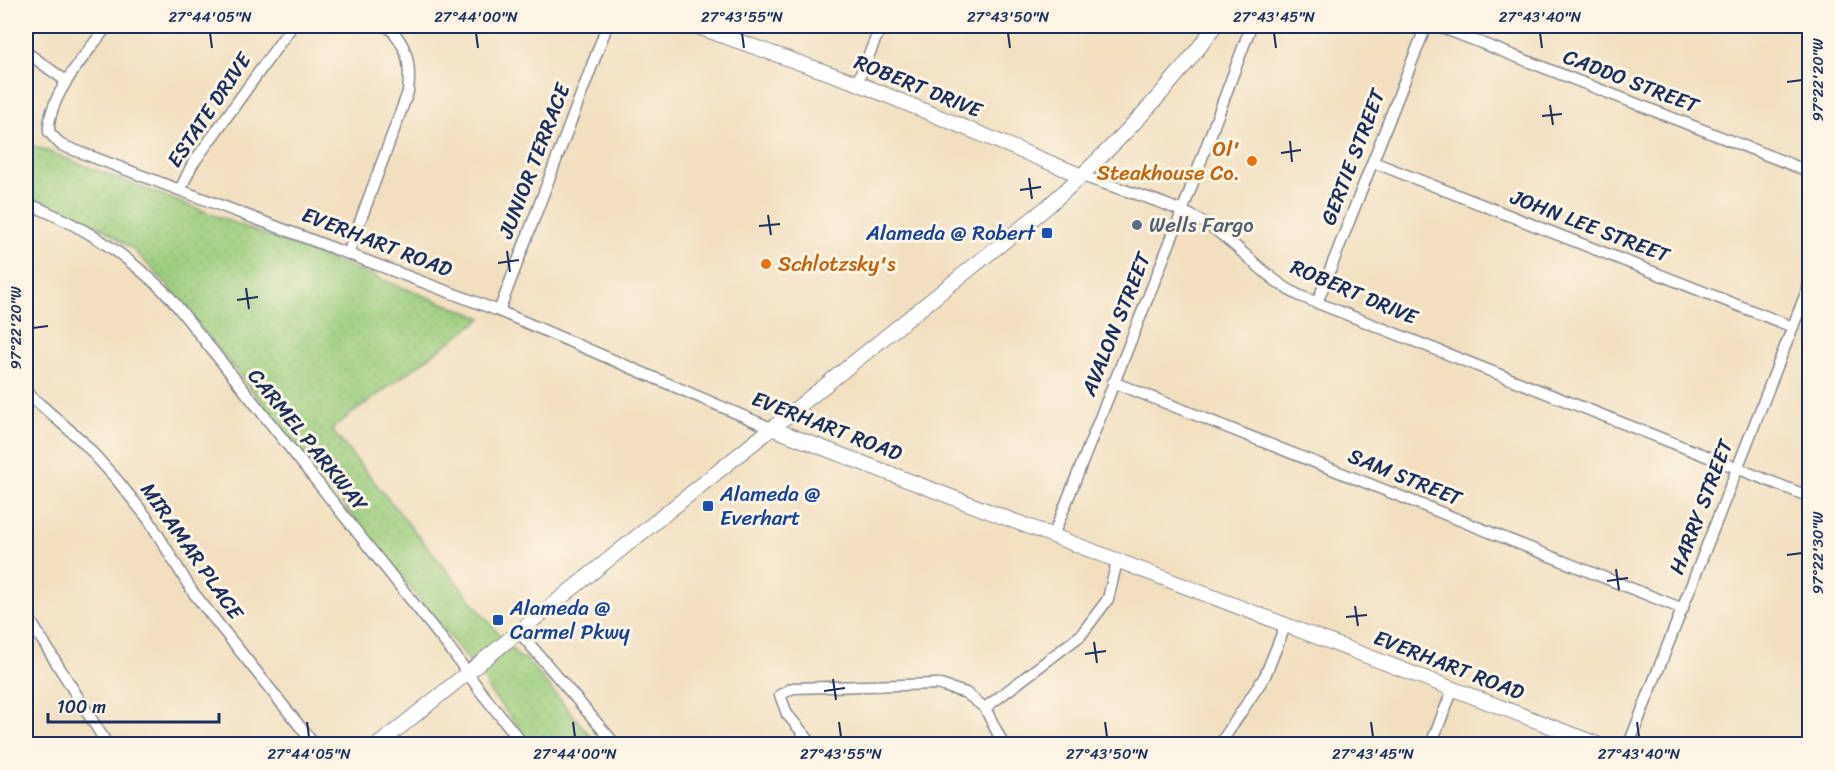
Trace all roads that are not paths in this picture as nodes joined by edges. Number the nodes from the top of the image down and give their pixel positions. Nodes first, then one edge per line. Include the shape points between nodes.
1 (107, 26) edge
2 (292, 26) edge
3 (387, 26) edge
4 (607, 26) edge
5 (698, 26) edge
6 (881, 26) edge
7 (1215, 26) edge
8 (1251, 26) edge
9 (1426, 26) edge
10 (1438, 26) edge
11 (26, 52) edge
12 (66, 81) junction
13 (857, 83) junction
14 (1373, 162) junction
15 (1809, 172) edge
16 (1082, 176) junction
17 (180, 188) junction
18 (26, 203) edge
19 (1182, 212) junction
20 (348, 254) junction
21 (1809, 284) edge
22 (1317, 303) junction
23 (499, 311) junction
24 (1793, 327) junction
25 (1113, 382) junction
26 (26, 392) edge
27 (771, 428) junction
28 (1737, 468) junction
29 (1809, 496) edge
30 (1053, 536) junction
31 (1117, 561) junction
32 (1683, 609) junction
33 (26, 614) edge
34 (1286, 624) junction
35 (520, 633) junction
36 (468, 673) junction
37 (1453, 689) junction
38 (985, 708) junction
39 (107, 744) edge
40 (314, 744) edge
41 (379, 744) edge
42 (523, 744) edge
43 (615, 744) edge
44 (812, 744) edge
45 (1003, 744) edge
46 (1220, 744) edge
47 (1431, 744) edge
48 (1597, 744) edge
49 (1629, 744) edge

1 - 12 street
2 - 17 street, ESTATE DRIVE via 192,165
3 - 20 street via 405,48 408,92
4 - 23 street, JUNIOR TERRACE
5 - 13 main road, ROBERT DRIVE
6 - 13 street
7 - 16 main road via 1178,75
8 - 19 street, AVALON STREET
9 - 14 street, GERTIE STREET
10 - 15 street, CADDO STREET
11 - 12 street
12 - 17 street, EVERHART ROAD via 48,119 49,132 61,145
13 - 16 main road, ROBERT DRIVE
14 - 22 street, GERTIE STREET
14 - 24 street, JOHN LEE STREET
16 - 19 street, ROBERT DRIVE
16 - 27 main road
17 - 20 street, EVERHART ROAD
18 - 36 street, CARMEL PARKWAY via 106,242 170,296
19 - 22 street, ROBERT DRIVE via 1234,243 1282,287
19 - 25 street, AVALON STREET
20 - 23 street, EVERHART ROAD
21 - 24 street, HARRY STREET
22 - 28 street, ROBERT DRIVE
23 - 27 street, EVERHART ROAD
24 - 28 street, HARRY STREET
25 - 30 street, AVALON STREET
25 - 32 street, SAM STREET
26 - 40 street, MIRAMAR PLACE via 82,441 117,480 149,520 192,591
27 - 30 main road, EVERHART ROAD
27 - 35 main road
28 - 29 street, ROBERT DRIVE
28 - 32 street, HARRY STREET
30 - 31 main road, EVERHART ROAD
31 - 34 main road, EVERHART ROAD
31 - 38 street via 1108,599 1081,635
32 - 49 street, HARRY STREET
33 - 39 street
34 - 37 main road, EVERHART ROAD
34 - 46 street via 1253,697
35 - 36 main road
35 - 43 street
36 - 41 main road
36 - 42 street, CARMEL PARKWAY
37 - 47 street
37 - 48 main road, EVERHART ROAD
38 - 44 street via 966,693 937,684 793,688 780,695 787,714
38 - 45 street

